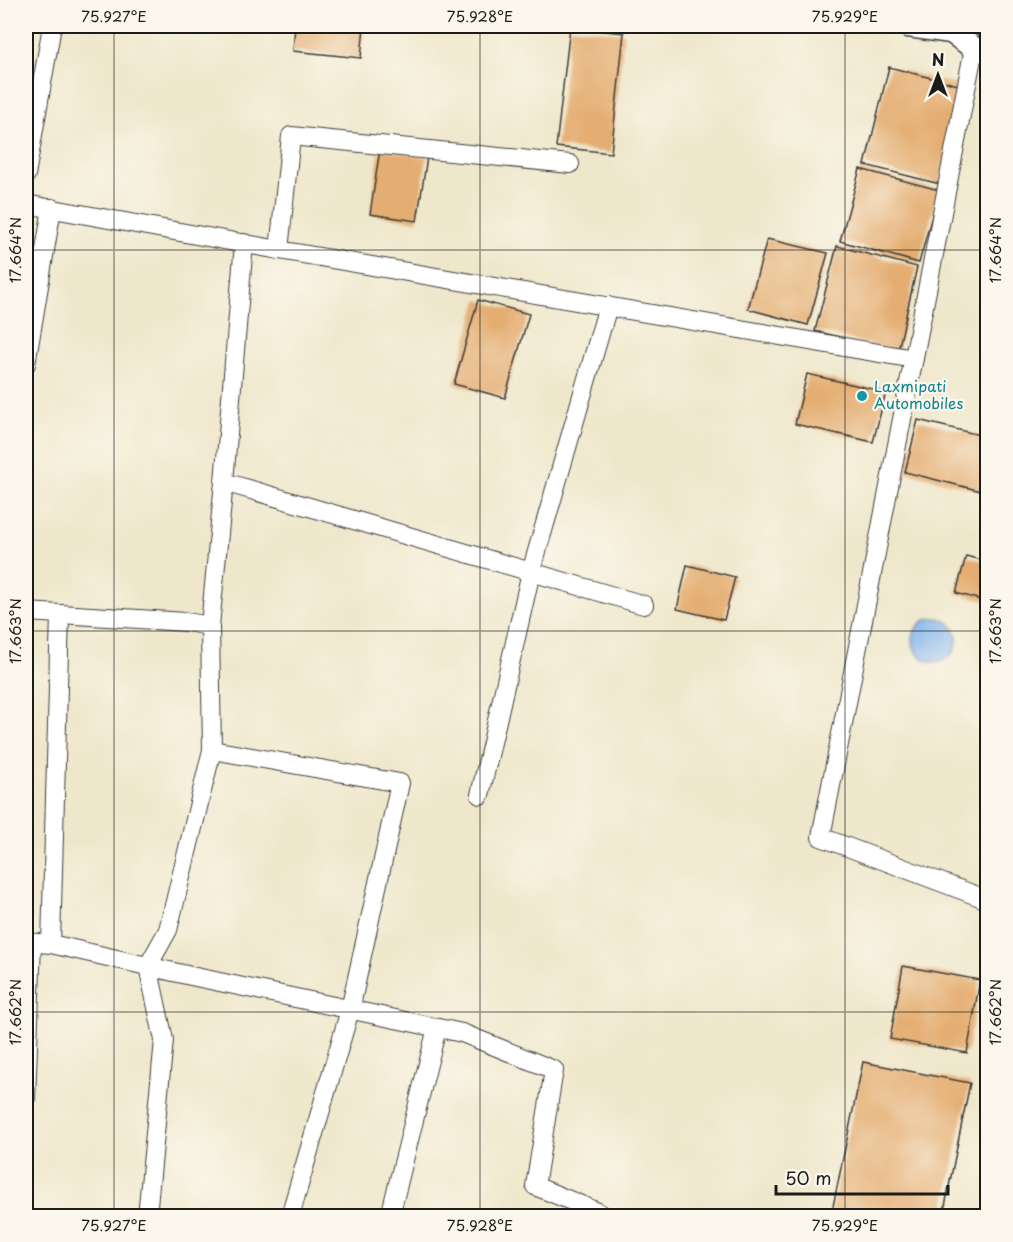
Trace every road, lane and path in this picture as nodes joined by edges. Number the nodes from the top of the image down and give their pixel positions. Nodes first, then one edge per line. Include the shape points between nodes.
1 (52, 26) edge
2 (908, 26) edge
3 (952, 29) edge
4 (981, 50) edge
5 (570, 164) dead end
6 (26, 175) edge
7 (26, 204) edge
8 (52, 208) junction
9 (244, 243) junction
10 (279, 250) junction
11 (608, 306) junction
12 (914, 359) junction
13 (26, 364) edge
14 (224, 482) junction
15 (531, 572) junction
16 (644, 605) dead end
17 (26, 612) edge
18 (60, 614) junction
19 (210, 626) junction
20 (212, 750) junction
21 (480, 795) dead end
22 (987, 900) edge
23 (29, 942) edge
24 (51, 944) junction
25 (148, 966) junction
26 (350, 1010) junction
27 (437, 1028) junction
28 (26, 1099) edge
29 (147, 1216) edge
30 (290, 1216) edge
31 (390, 1216) edge
32 (602, 1216) edge

1 - 6 street
2 - 3 street
3 - 4 street
4 - 12 street
5 - 10 street via 291,136
7 - 8 street
8 - 9 street
8 - 13 street
9 - 10 street
9 - 14 street
10 - 11 street
11 - 12 street
11 - 15 street
12 - 22 street via 821,837
14 - 15 street
14 - 19 street
15 - 16 street
15 - 21 street
17 - 18 street
18 - 19 street
18 - 24 street
19 - 20 street
20 - 25 street via 168,930
20 - 26 street via 400,783
23 - 24 street
23 - 28 street
24 - 25 street
25 - 26 street
25 - 29 street via 164,1040
26 - 27 street
26 - 30 street
27 - 31 street
27 - 32 street via 462,1033 554,1070 535,1186

